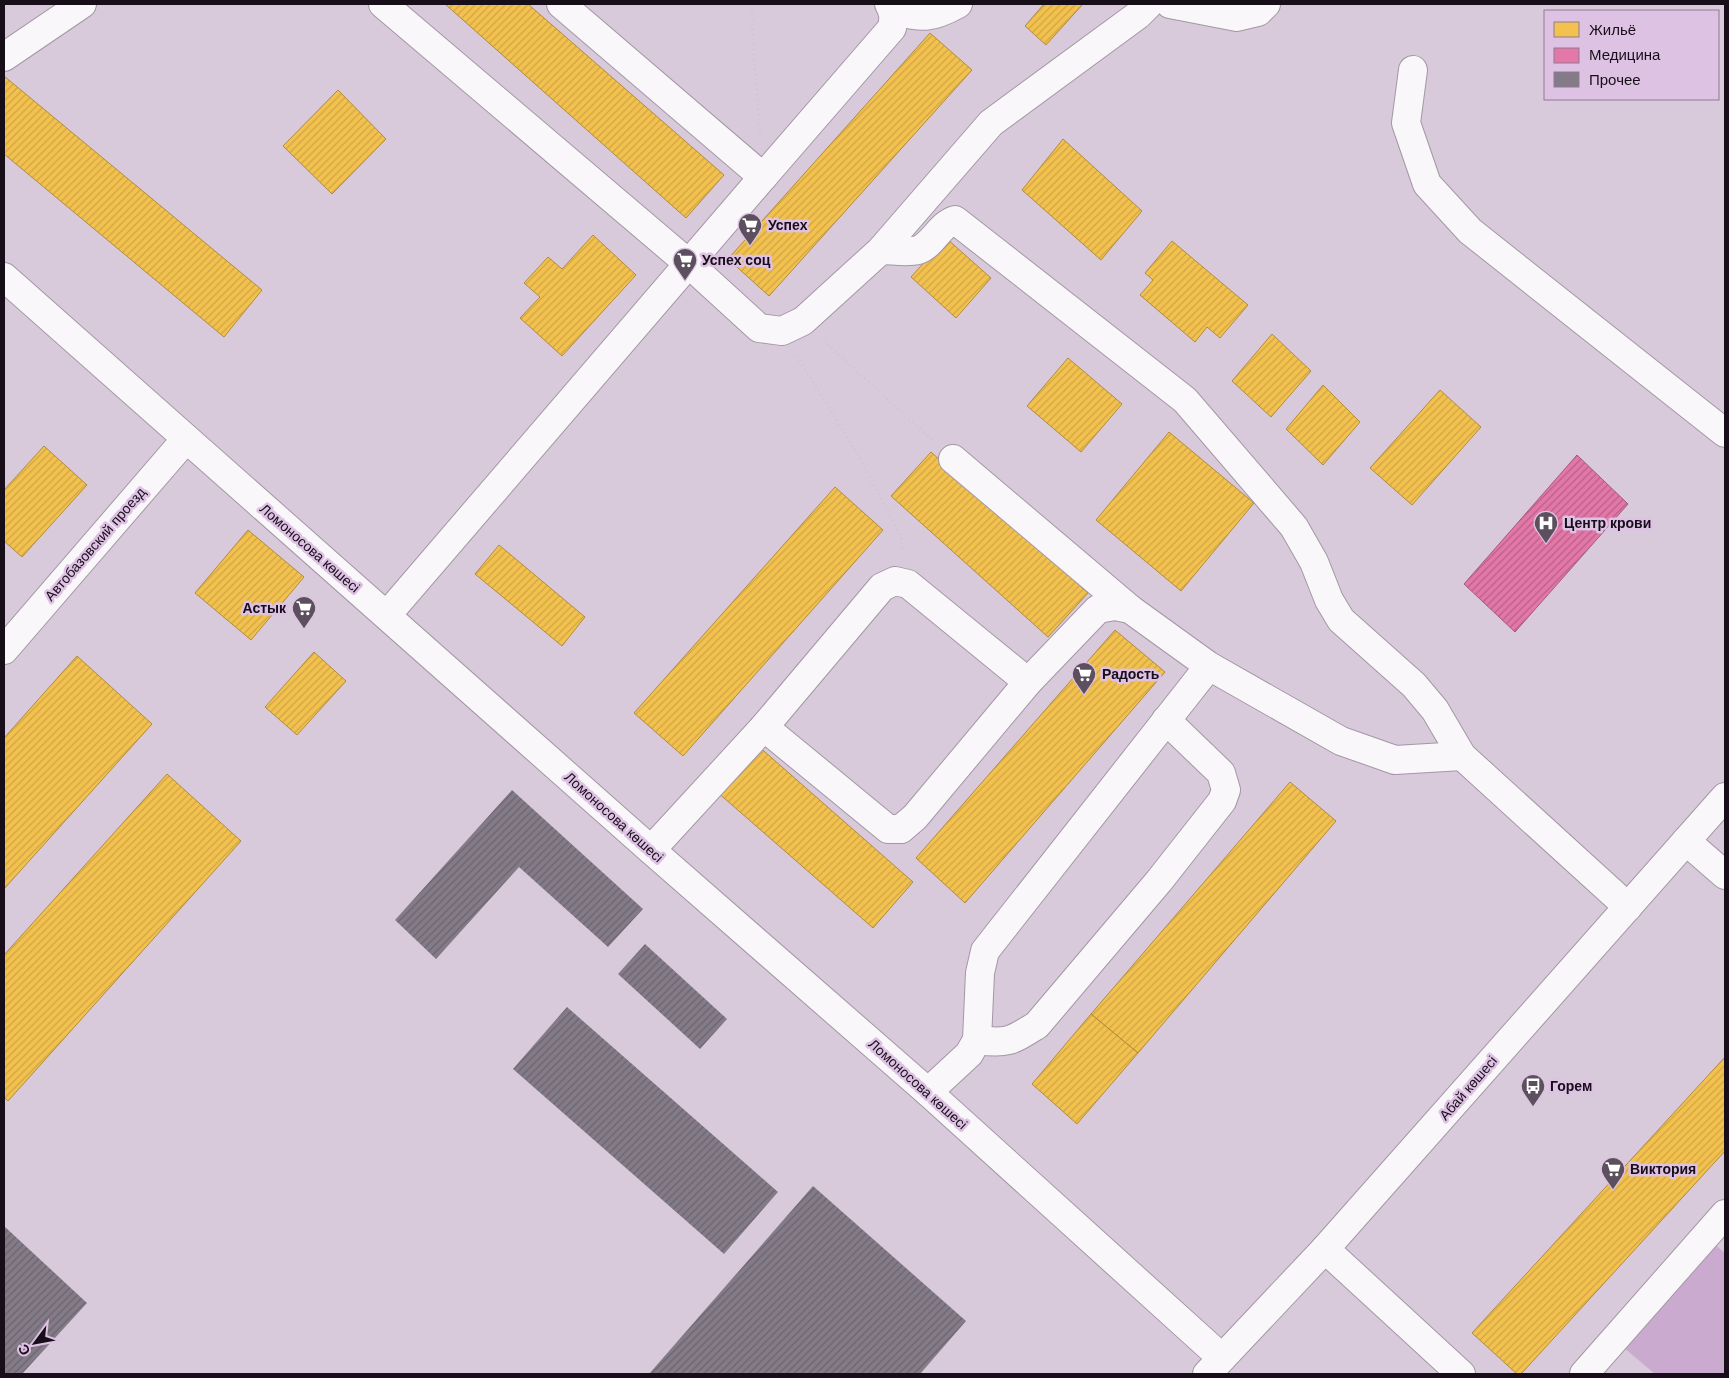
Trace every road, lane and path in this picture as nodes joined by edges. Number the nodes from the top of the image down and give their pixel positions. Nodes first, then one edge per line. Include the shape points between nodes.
1 (82, 4) edge
2 (384, 4) edge
3 (561, 4) edge
4 (752, 4) edge
5 (958, 4) edge
6 (1149, 4) edge
7 (1170, 4) edge
8 (1266, 4) edge
9 (891, 7) edge
10 (4, 57) edge
11 (1413, 70) dead end
12 (763, 178) junction
13 (881, 250) junction
14 (689, 264) junction
15 (4, 277) edge
16 (792, 326) junction
17 (1725, 432) edge
18 (186, 439) junction
19 (953, 459) joint
20 (908, 584) junction
21 (1130, 608) junction
22 (386, 615) junction
23 (4, 650) edge
24 (1209, 666) junction
25 (1028, 682) junction
26 (1166, 720) junction
27 (764, 727) junction
28 (1462, 756) junction
29 (1725, 797) edge
30 (1686, 841) junction
31 (651, 850) junction
32 (1725, 875) edge
33 (1628, 907) junction
34 (977, 1040) junction
35 (928, 1092) junction
36 (1725, 1214) edge
37 (1325, 1249) junction
38 (1214, 1366) edge
39 (1462, 1374) edge
40 (1584, 1374) edge

1 - 10 street
2 - 14 street
3 - 12 street
4 - 12 path
5 - 9 street via 942,13 918,17
6 - 13 street via 991,122
7 - 8 street via 1236,18 1258,12
9 - 12 street via 892,28
11 - 17 street via 1406,123 1427,184 1470,231
12 - 14 street
13 - 16 street
13 - 28 street via 924,247 955,220 1185,400 1294,526 1341,620 1414,685 1435,710
14 - 16 street via 759,328
14 - 22 street
15 - 18 street, Ломоносова көшесі
16 - 19 path
16 - 20 path via 900,534
18 - 22 street, Ломоносова көшесі
18 - 23 street, Автобазовский проезд
19 - 21 street
20 - 25 street
20 - 27 street via 895,581 882,587
21 - 24 street
21 - 25 street via 1098,609
22 - 31 street, Ломоносова көшесі
24 - 26 street
24 - 28 street via 1341,741 1379,755 1395,760
25 - 27 street via 915,817 901,829 888,829
26 - 34 street via 984,951
26 - 34 street via 1220,773 1226,790 1222,801 1160,880 1037,1025 1014,1039 1000,1043
27 - 31 street
28 - 33 street
29 - 30 street, Абай көшесі
30 - 32 street
30 - 33 street, Абай көшесі
31 - 35 street, Ломоносова көшесі
33 - 37 street, Абай көшесі
34 - 35 street via 969,1054
35 - 38 street, Ломоносова көшесі
36 - 40 street
37 - 38 street, Абай көшесі
37 - 39 street

